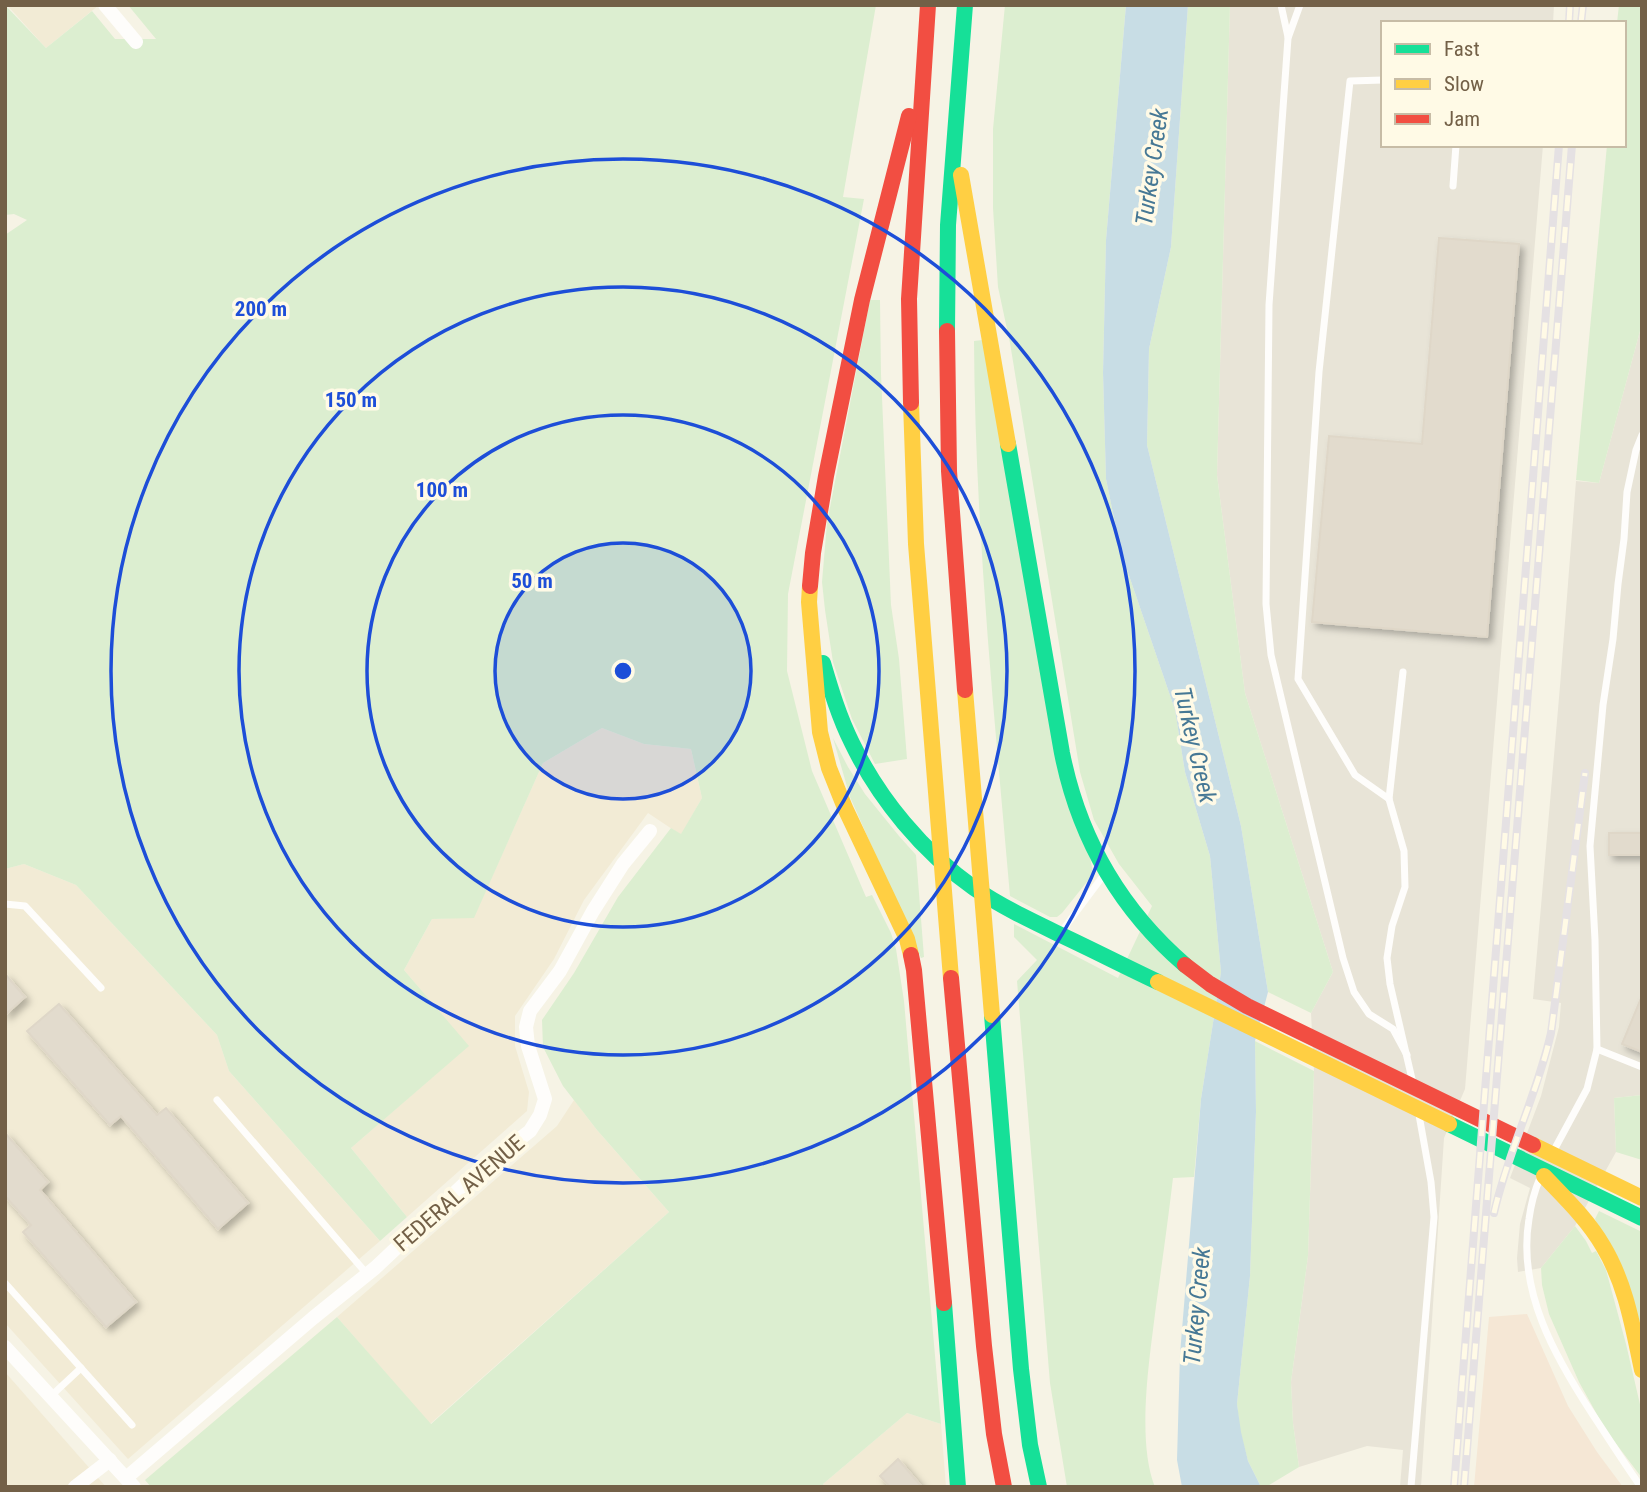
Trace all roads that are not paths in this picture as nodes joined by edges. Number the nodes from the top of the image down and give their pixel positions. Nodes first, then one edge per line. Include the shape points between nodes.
1 (105, 5) edge
2 (928, 5) edge
3 (965, 5) edge
4 (1281, 5) edge
5 (1300, 5) edge
6 (1288, 38) junction
7 (136, 42) dead end
8 (924, 60) junction
9 (1381, 80) edge
10 (954, 133) junction
11 (1456, 147) edge
12 (1453, 186) dead end
13 (1642, 435) edge
14 (810, 623) junction
15 (1403, 672) dead end
16 (1389, 799) junction
17 (650, 831) dead end
18 (1106, 873) junction
19 (5, 904) edge
20 (1059, 934) junction
21 (101, 988) dead end
22 (1597, 1049) junction
23 (1407, 1055) junction
24 (1642, 1067) edge
25 (216, 1100) dead end
26 (1534, 1166) junction
27 (1604, 1180) junction
28 (1642, 1180) edge
29 (1642, 1198) edge
30 (1642, 1217) edge
31 (368, 1274) junction
32 (5, 1283) edge
33 (5, 1347) edge
34 (81, 1368) junction
35 (1642, 1370) edge
36 (51, 1396) junction
37 (132, 1425) dead end
38 (110, 1460) junction
39 (130, 1482) edge
40 (75, 1487) edge
41 (958, 1487) edge
42 (1004, 1487) edge
43 (1039, 1487) edge
44 (1411, 1487) edge
45 (1642, 1487) edge

1 - 7 street
2 - 8 highway
3 - 10 highway
4 - 6 lane
5 - 6 lane
6 - 23 lane via 1269,305 1266,604 1271,655 1354,992 1369,1014 1393,1029
8 - 14 highway via 862,300 826,476 813,553
8 - 42 highway via 909,299 916,544 984,1346
9 - 16 lane via 1350,82 1319,372 1298,679 1355,775
10 - 18 highway via 1062,753 1083,826
10 - 43 highway via 948,225 948,458 1021,1368
11 - 12 lane
13 - 22 lane via 1627,492 1590,846
14 - 20 highway via 842,721 860,758 909,829 963,880
14 - 41 highway via 820,732 830,768 907,939 914,970
15 - 16 lane
16 - 23 lane via 1405,851 1405,887 1387,958
17 - 31 street, FEDERAL AVENUE via 623,863 560,971 530,1011 527,1046 545,1099 530,1131 479,1170
18 - 20 lane
18 - 27 highway via 1142,922 1206,981 1247,1006
19 - 21 lane via 25,906
20 - 26 highway
22 - 24 lane
22 - 45 lane via 1587,1089 1533,1192 1526,1238 1528,1270 1551,1344
23 - 44 lane via 1434,1217
25 - 31 lane
26 - 30 highway
26 - 35 highway via 1582,1217 1608,1254 1625,1296
27 - 28 highway
27 - 29 highway
31 - 39 street, FEDERAL AVENUE
32 - 34 lane
33 - 36 street
34 - 36 lane
34 - 37 lane
36 - 38 street
38 - 39 street
38 - 40 street

